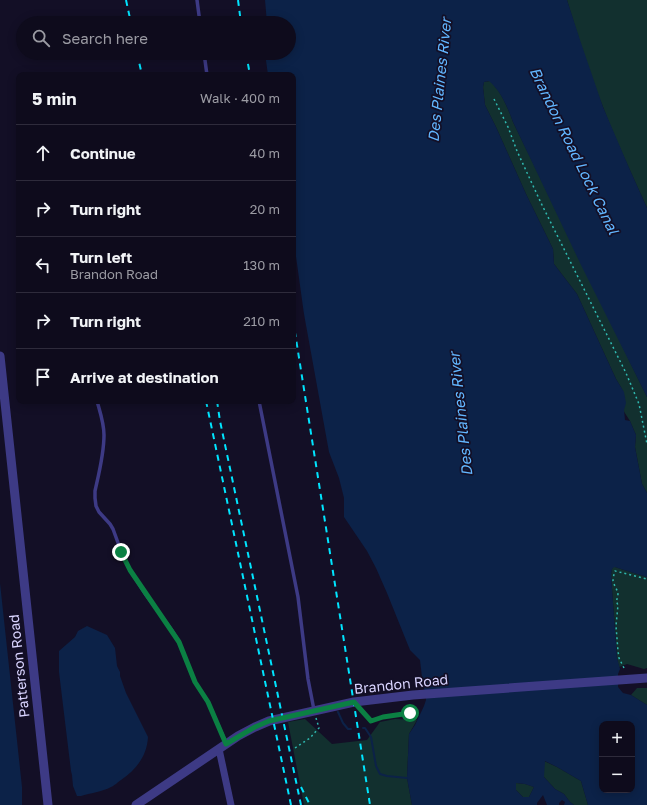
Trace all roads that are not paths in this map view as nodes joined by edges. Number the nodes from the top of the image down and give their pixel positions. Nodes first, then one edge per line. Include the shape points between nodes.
1 (197, 0) edge
2 (199, 16) edge
3 (205, 60) edge
4 (207, 72) edge
5 (0, 356) edge
6 (98, 404) edge
7 (260, 404) edge
8 (647, 678) edge
9 (314, 711) junction
10 (223, 746) junction
11 (48, 805) edge
12 (136, 805) edge
13 (231, 805) edge

1 - 2 lane
3 - 4 lane
5 - 11 street, Patterson Road
6 - 10 lane via 103,423 104,444 95,491 96,506 113,529 130,570 179,642 195,682 208,702
7 - 9 lane via 298,597
8 - 9 street, Brandon Road via 414,695 354,702
9 - 10 street, Brandon Road via 269,721
10 - 12 street, Brandon Road
10 - 13 street

